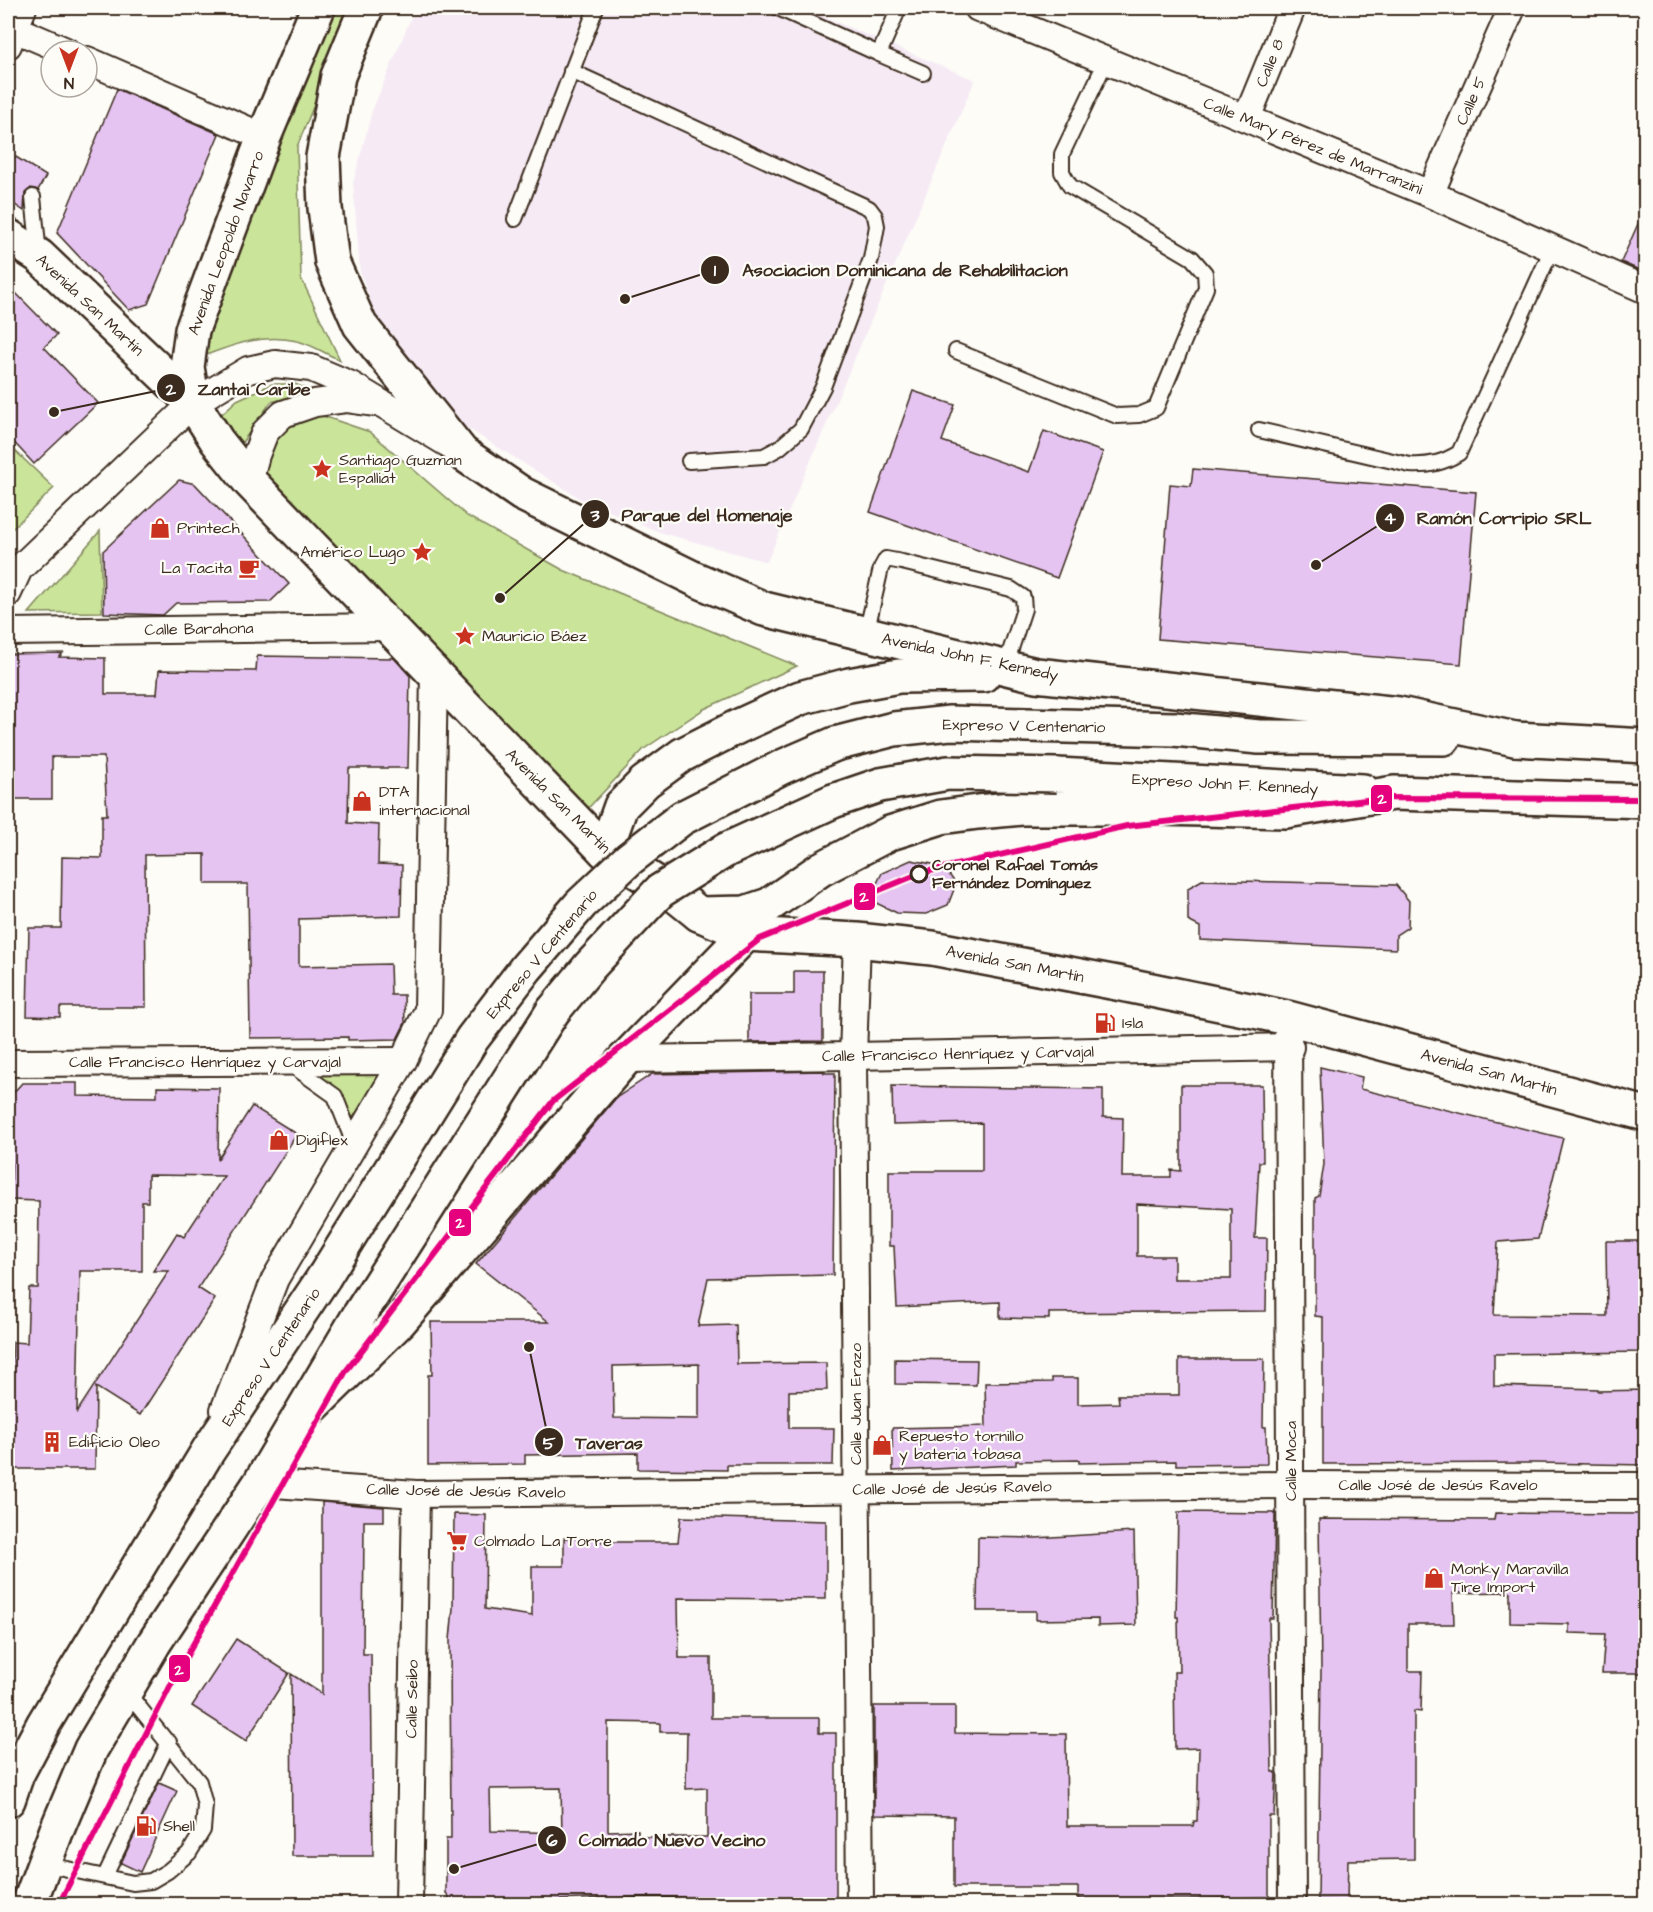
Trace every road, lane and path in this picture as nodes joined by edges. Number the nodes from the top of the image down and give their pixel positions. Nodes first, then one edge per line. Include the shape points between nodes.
1 (318, 8) edge
2 (366, 8) edge
3 (596, 8) edge
4 (778, 8) edge
5 (899, 8) edge
6 (978, 8) edge
7 (1292, 8) edge
8 (1512, 8) edge
9 (1029, 18) edge
10 (13, 27) edge
11 (40, 39) edge
12 (879, 54) junction
13 (1106, 61) junction
14 (99, 65) edge
15 (571, 71) junction
16 (923, 73) dead end
17 (1247, 118) junction
18 (264, 137) junction
19 (1430, 194) junction
20 (33, 197) dead end
21 (515, 219) dead end
22 (8, 236) edge
23 (1552, 249) junction
24 (39, 256) junction
25 (1646, 290) edge
26 (956, 351) dead end
27 (193, 403) junction
28 (386, 404) junction
29 (1259, 430) dead end
30 (462, 453) junction
31 (689, 461) dead end
32 (249, 481) junction
33 (8, 593) edge
34 (390, 627) junction
35 (8, 632) edge
36 (866, 634) junction
37 (1005, 667) junction
38 (434, 674) junction
39 (1036, 675) junction
40 (1515, 739) junction
41 (1646, 746) edge
42 (1394, 793) junction
43 (1646, 801) edge
44 (605, 851) junction
45 (699, 914) junction
46 (746, 934) junction
47 (857, 940) junction
48 (1289, 1032) junction
49 (853, 1056) junction
50 (626, 1059) junction
51 (286, 1062) junction
52 (403, 1062) junction
53 (8, 1064) edge
54 (1646, 1114) edge
55 (354, 1144) junction
56 (294, 1425) junction
57 (208, 1451) junction
58 (260, 1483) junction
59 (1291, 1485) junction
60 (1646, 1486) edge
61 (857, 1489) junction
62 (416, 1494) junction
63 (126, 1691) junction
64 (169, 1742) junction
65 (8, 1800) edge
66 (44, 1864) junction
67 (105, 1876) junction
68 (29, 1905) edge
69 (409, 1905) edge
70 (860, 1905) edge
71 (1292, 1905) edge

1 - 18 main road, Avenida Leopoldo Navarro
2 - 30 main road via 338,76 323,157 332,262 360,325
3 - 15 lane
4 - 12 lane
5 - 12 lane
6 - 9 street, Calle Mary Pérez de Marranzini
7 - 17 street, Calle 8
8 - 19 street, Calle 5
9 - 13 street, Calle Mary Pérez de Marranzini
10 - 11 street
12 - 16 lane
13 - 17 street, Calle Mary Pérez de Marranzini
13 - 26 lane via 1062,154 1062,172 1070,186 1192,258 1205,273 1206,288 1156,408 1139,415 1117,416
14 - 18 street
15 - 21 lane
15 - 31 lane via 869,208 875,216 871,260 823,387 801,429 764,456
17 - 19 street, Calle Mary Pérez de Marranzini
18 - 27 main road, Avenida Leopoldo Navarro via 192,330 188,367
19 - 23 street, Calle Mary Pérez de Marranzini
20 - 24 lane
22 - 24 main road, Avenida San Martín
23 - 25 street, Calle Mary Pérez de Marranzini
23 - 29 lane via 1460,453 1444,462 1410,465
24 - 27 main road, Avenida San Martín
27 - 28 street via 248,370 275,364 311,368
27 - 32 main road, Avenida San Martín
27 - 33 street via 19,569
28 - 30 street
28 - 32 street via 346,399 315,403 283,414 265,432
30 - 36 main road, Avenida John F. Kennedy via 522,494 694,579 764,609
32 - 34 main road, Avenida San Martín
34 - 35 street, Calle Barahona
34 - 38 main road, Avenida San Martín
36 - 37 main road, Avenida John F. Kennedy
36 - 37 lane via 881,568 886,560 902,562 1011,589 1023,597 1024,609
37 - 39 main road, Avenida John F. Kennedy
38 - 44 main road, Avenida San Martín
38 - 52 street, Expreso V Centenario via 428,1010
39 - 40 main road, Avenida John F. Kennedy via 1399,714
39 - 44 main road via 899,676 800,698 682,755 645,782 621,806
40 - 41 main road
40 - 57 main road, Expreso V Centenario, bridge via 1259,737 1174,729 950,723 894,729 835,744 682,818 629,859 581,904 472,1039 324,1276
42 - 43 main road, Expreso John F. Kennedy
42 - 45 main road via 1286,811 1022,808 942,817 890,833 821,869 769,905 745,913
42 - 56 main road, Expreso John F. Kennedy, bridge via 1057,774 948,773 880,785 833,801 726,850 660,891 553,1011
44 - 45 main road, Avenida San Martín
45 - 46 main road, Avenida San Martín
46 - 47 main road, Avenida San Martín
46 - 50 main road
47 - 48 main road, Avenida San Martín via 932,948
47 - 49 street, Calle Juan Erazo
48 - 49 street, Calle Francisco Henríquez y Carvajal
48 - 54 main road, Avenida San Martín
48 - 59 street, Calle Moca
49 - 50 street, Calle Francisco Henríquez y Carvajal
49 - 61 street, Calle Juan Erazo
50 - 56 main road via 399,1322
51 - 52 street, Calle Francisco Henríquez y Carvajal
51 - 53 street, Calle Francisco Henríquez y Carvajal
51 - 55 lane via 335,1096
52 - 55 street, Expreso V Centenario
55 - 57 street, Expreso V Centenario via 275,1279
56 - 58 main road
57 - 65 main road, Expreso V Centenario via 45,1723 17,1774
58 - 62 street, Calle José de Jesús Ravelo
58 - 63 main road
59 - 60 street, Calle José de Jesús Ravelo
59 - 61 street, Calle José de Jesús Ravelo
59 - 71 street, Calle Moca
61 - 62 street, Calle José de Jesús Ravelo
61 - 70 street, Calle Juan Erazo
62 - 69 street, Calle Seibo
63 - 64 lane
63 - 66 main road via 92,1749
64 - 67 lane
64 - 67 lane via 199,1782 205,1805 203,1830 189,1853 151,1881 133,1883
66 - 67 lane
66 - 68 main road

